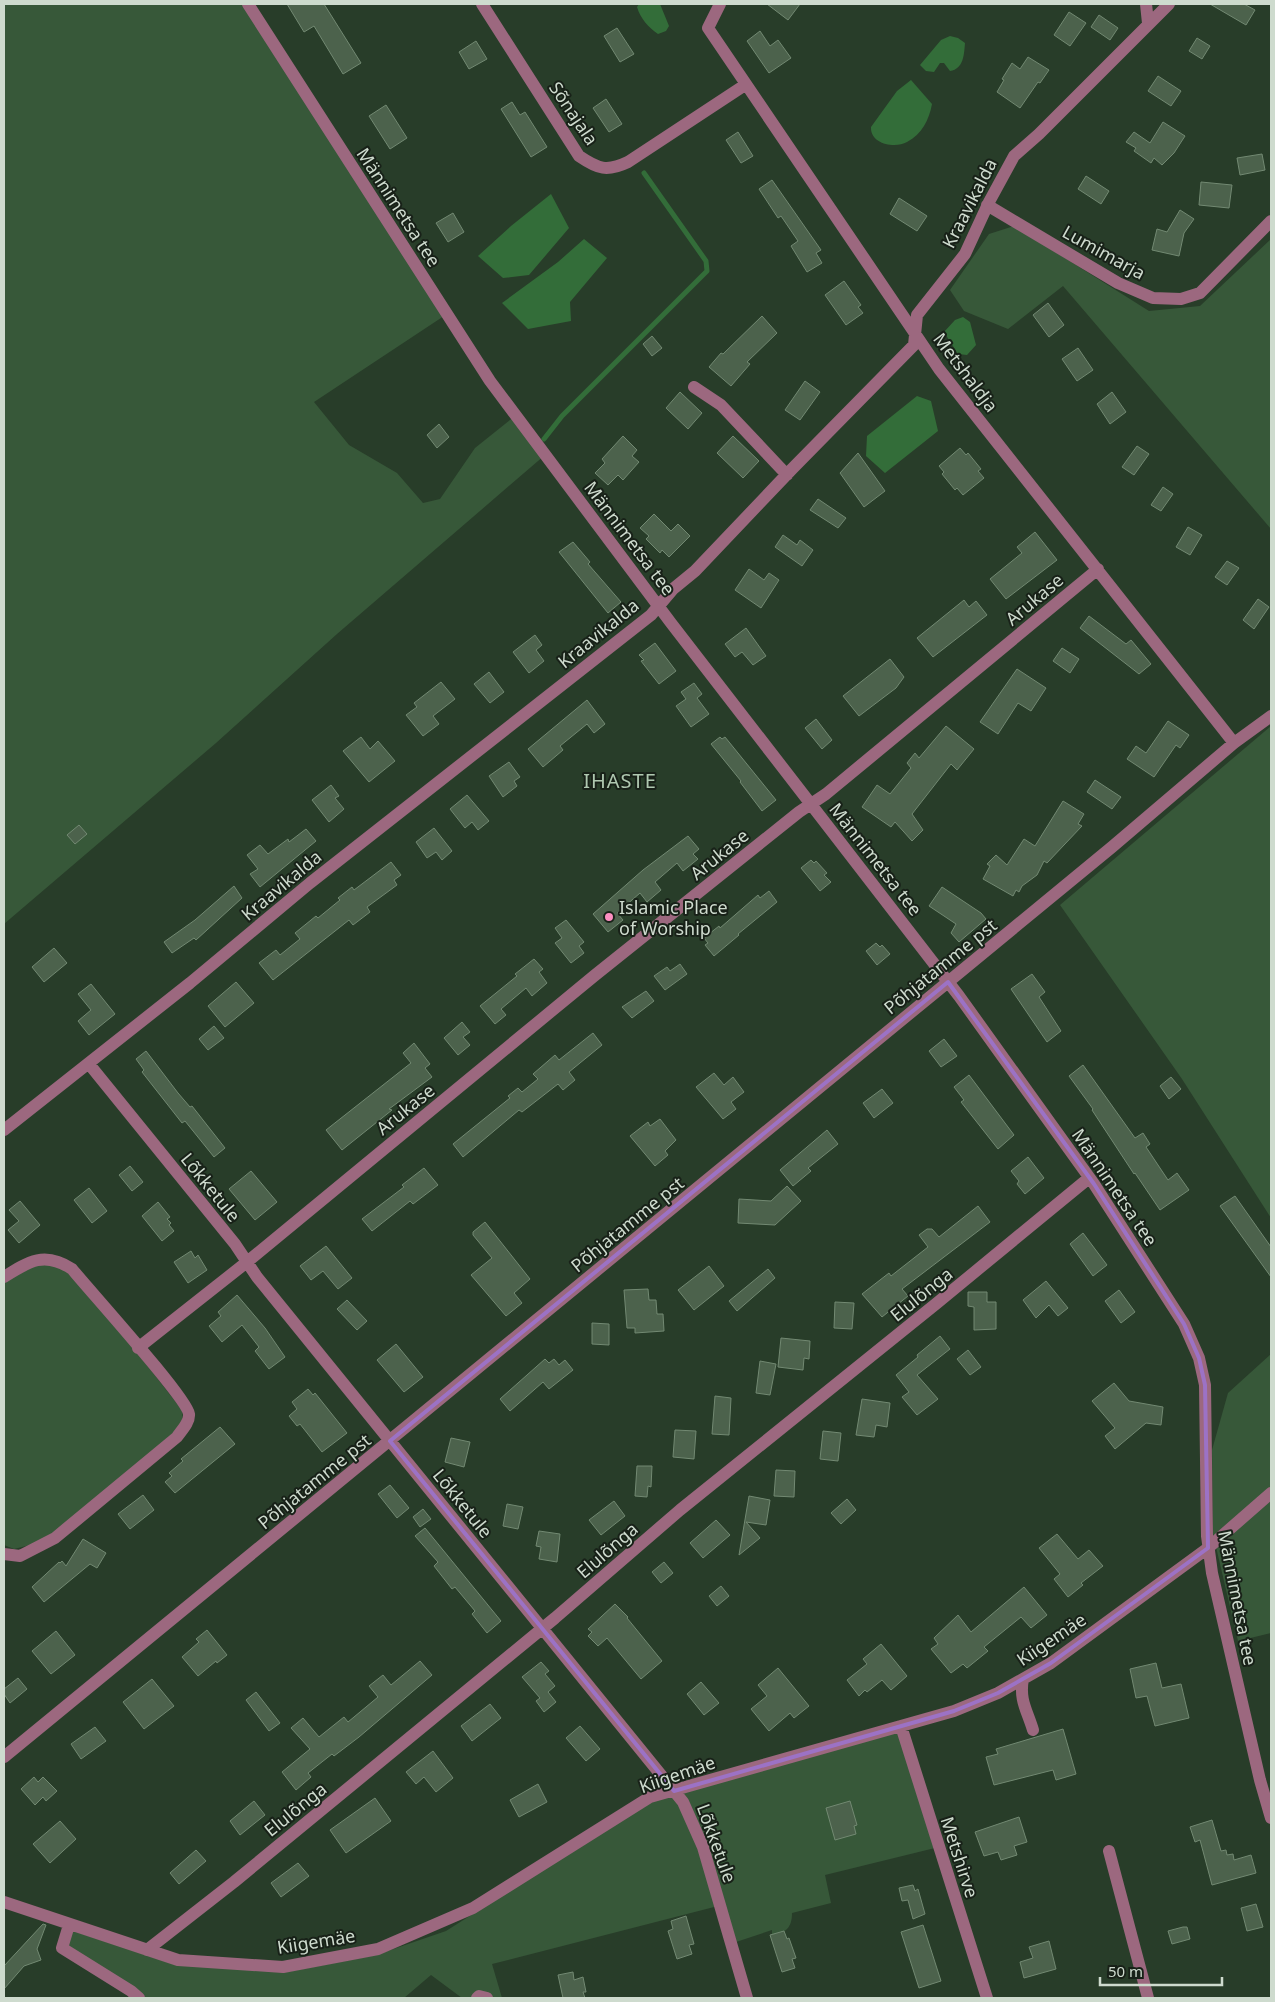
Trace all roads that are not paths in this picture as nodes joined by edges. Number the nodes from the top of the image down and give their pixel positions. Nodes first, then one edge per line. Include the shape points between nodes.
1 (248, 4) edge
2 (482, 4) edge
3 (720, 4) edge
4 (1146, 4) edge
5 (1169, 4) edge
6 (1148, 23) junction
7 (745, 85) junction
8 (988, 205) junction
9 (1271, 221) edge
10 (915, 334) junction
11 (694, 387) dead end
12 (787, 475) junction
13 (1098, 569) junction
14 (659, 606) junction
15 (1271, 716) edge
16 (1234, 743) junction
17 (811, 804) junction
18 (948, 982) junction
19 (89, 1064) junction
20 (4, 1130) edge
21 (1089, 1178) junction
22 (247, 1262) junction
23 (4, 1277) edge
24 (138, 1348) junction
25 (390, 1441) junction
26 (1271, 1493) edge
27 (1208, 1548) junction
28 (4, 1554) edge
29 (542, 1628) junction
30 (1023, 1679) junction
31 (900, 1726) junction
32 (1033, 1730) dead end
33 (4, 1757) edge
34 (674, 1791) junction
35 (1271, 1818) edge
36 (1109, 1851) dead end
37 (4, 1902) edge
38 (69, 1925) junction
39 (147, 1950) junction
40 (139, 1998) edge
41 (477, 1998) edge
42 (487, 1998) edge
43 (748, 1998) edge
44 (987, 1998) edge
45 (1148, 1998) edge

1 - 14 street, Männimetsa tee via 490,381
2 - 7 street, Sõnajala via 579,156 595,167 615,168 628,162
3 - 7 street, Metshaldja via 708,28
4 - 6 street
5 - 6 street, Kraavikalda
6 - 8 street, Kraavikalda via 1014,156
7 - 10 street, Metshaldja
8 - 9 street, Lumimarja via 1118,283 1153,298 1181,299 1200,293
8 - 10 street, Kraavikalda via 965,254 916,315
10 - 12 street, Kraavikalda via 914,345
10 - 13 street, Metshaldja via 939,369
11 - 12 street via 721,406
12 - 14 street, Kraavikalda via 695,571 673,588
13 - 16 street, Metshaldja
13 - 17 street, Arukase
14 - 17 street, Männimetsa tee
14 - 19 street, Kraavikalda via 310,883
15 - 16 street, Põhjatamme pst
16 - 18 street, Põhjatamme pst
17 - 18 street, Männimetsa tee
17 - 22 street, Arukase via 594,976
18 - 21 street, Männimetsa tee
18 - 25 street, Põhjatamme pst
19 - 20 street, Kraavikalda
19 - 22 street, Lõkketule
21 - 27 street, Männimetsa tee via 1184,1324 1199,1358 1205,1385
21 - 29 street, Elulõnga via 680,1510
22 - 24 street, Arukase
22 - 25 street, Lõkketule
23 - 24 street via 33,1260 62,1262 72,1269
24 - 28 street via 186,1406 189,1414 187,1423 176,1437 55,1538 20,1556
25 - 29 street, Lõkketule
25 - 33 street, Põhjatamme pst
26 - 27 street, Kiigemäe
27 - 30 street, Kiigemäe via 1051,1663
27 - 35 street, Männimetsa tee
29 - 34 street, Lõkketule
29 - 39 street, Elulõnga
30 - 31 street, Kiigemäe via 954,1711
30 - 32 street via 1022,1702
31 - 34 street, Kiigemäe
31 - 44 street, Metshirve
34 - 39 street, Kiigemäe via 650,1797 473,1908 378,1949 283,1967 178,1960
34 - 43 street, Lõkketule via 683,1802 703,1847
36 - 45 street
37 - 38 street, Kiigemäe
38 - 39 street, Kiigemäe
38 - 40 street via 62,1948
41 - 42 street

